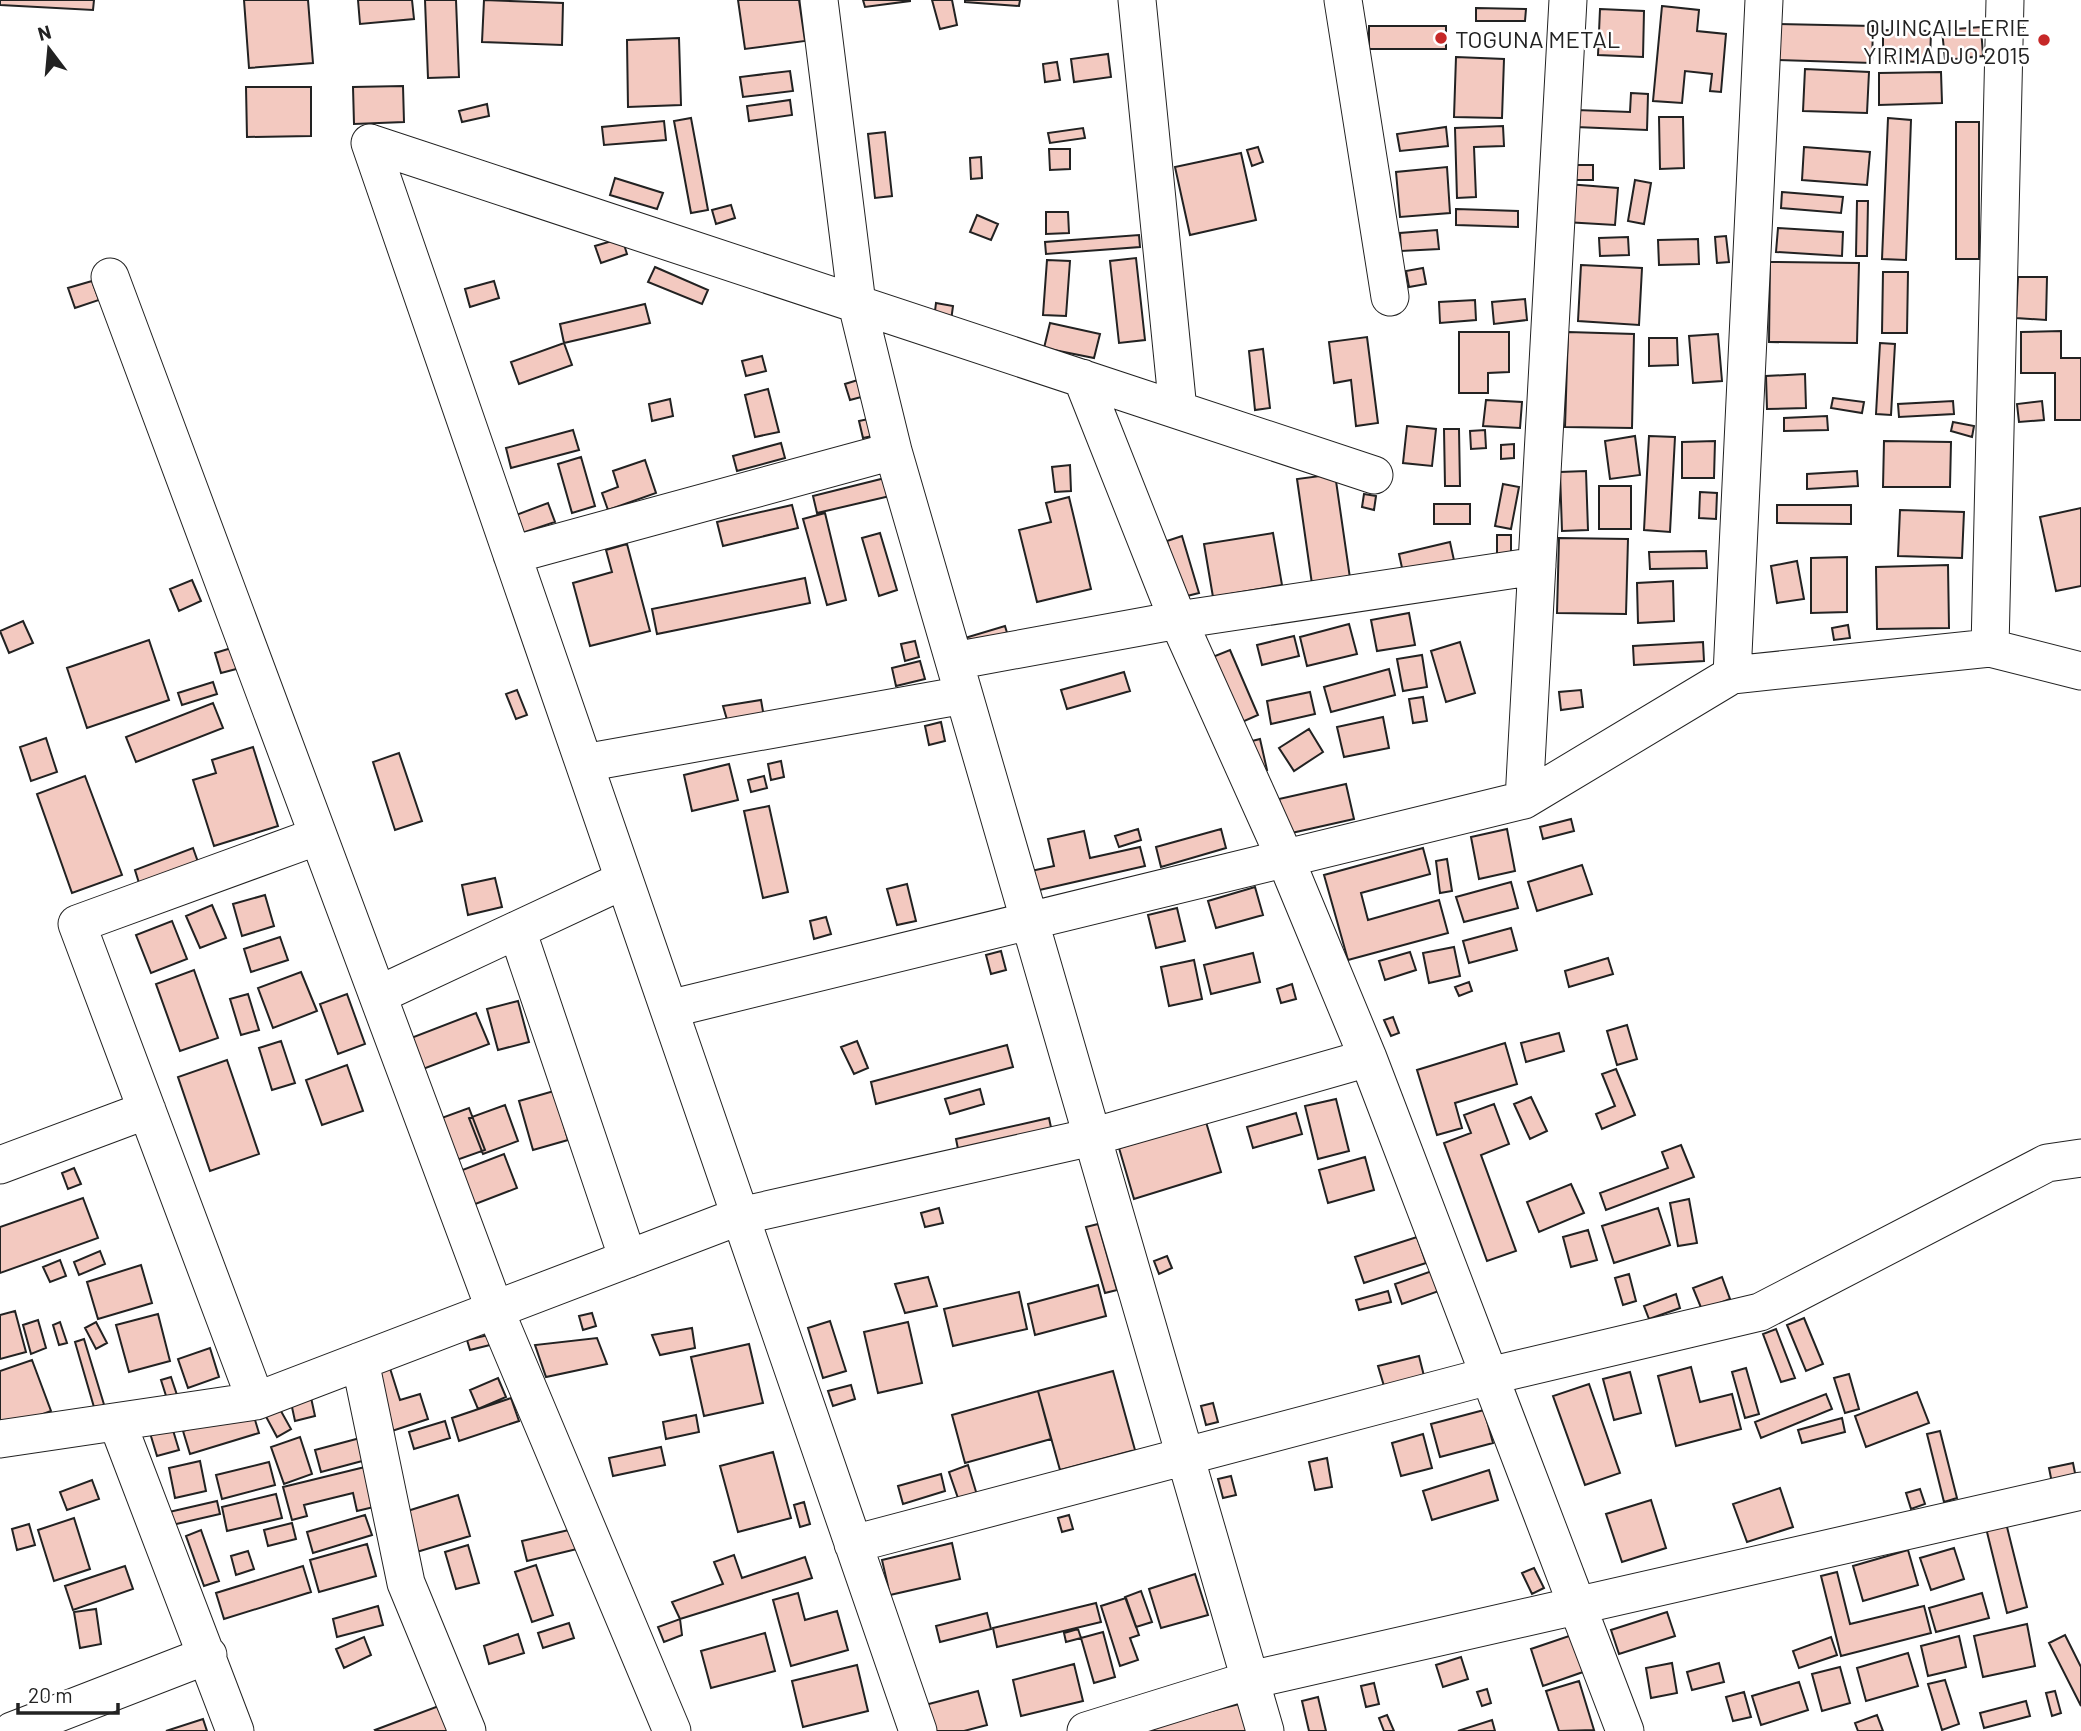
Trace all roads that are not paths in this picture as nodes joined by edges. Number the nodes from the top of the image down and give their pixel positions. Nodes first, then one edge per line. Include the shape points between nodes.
1 (819, 0) edge
2 (1137, 0) edge
3 (1343, 0) edge
4 (1568, 0) edge
5 (1764, 0) edge
6 (2005, 0) edge
7 (110, 277) dead end
8 (1390, 297) dead end
9 (857, 304) junction
10 (1082, 378) junction
11 (1178, 410) junction
12 (893, 451) junction
13 (1374, 475) dead end
14 (512, 555) junction
15 (1537, 566) junction
16 (1178, 620) junction
17 (1990, 648) junction
18 (2081, 671) edge
19 (1732, 675) junction
20 (959, 678) junction
21 (584, 763) junction
22 (1524, 800) junction
23 (318, 836) junction
24 (1285, 858) junction
25 (624, 880) junction
26 (1030, 921) junction
27 (517, 930) junction
28 (378, 995) junction
29 (669, 1009) junction
30 (1368, 1059) junction
31 (147, 1110) junction
32 (1092, 1138) junction
33 (2081, 1158) edge
34 (0, 1165) edge
35 (740, 1216) junction
36 (628, 1259) junction
37 (495, 1310) junction
38 (360, 1361) junction
39 (1489, 1376) junction
40 (257, 1401) junction
41 (117, 1422) junction
42 (0, 1439) edge
43 (1185, 1456) junction
44 (2081, 1491) edge
45 (853, 1544) junction
46 (1577, 1606) junction
47 (208, 1656) junction
48 (1250, 1680) junction
49 (0, 1714) edge
50 (10, 1731) edge
51 (235, 1731) edge
52 (467, 1731) edge
53 (671, 1731) edge
54 (918, 1731) edge
55 (1086, 1731) edge
56 (1265, 1731) edge
57 (1625, 1731) edge

1 - 9 street
2 - 11 street
3 - 8 street
4 - 15 street
5 - 19 street
6 - 17 street
7 - 23 street
9 - 10 street
9 - 12 street
9 - 14 street via 370,143
10 - 11 street
10 - 16 street
11 - 13 street
12 - 14 street
12 - 20 street
14 - 21 street
15 - 16 street
15 - 22 street
16 - 20 street
16 - 24 street
17 - 18 street
17 - 19 street
19 - 22 street
20 - 21 street
20 - 26 street
21 - 25 street
22 - 24 street
23 - 28 street
23 - 31 street via 77,924
24 - 26 street
24 - 30 street
25 - 27 street
25 - 29 street
26 - 29 street
26 - 32 street
27 - 28 street
27 - 36 street
28 - 37 street
29 - 35 street
30 - 32 street
30 - 39 street
31 - 34 street
31 - 40 street
32 - 35 street
32 - 43 street
33 - 39 street via 2047,1163 1760,1312
35 - 36 street
35 - 45 street
36 - 37 street
37 - 38 street
37 - 53 street
38 - 40 street
38 - 52 street via 406,1583
39 - 43 street
39 - 46 street
40 - 41 street
41 - 42 street
41 - 47 street
43 - 45 street
43 - 48 street
44 - 46 street
45 - 54 street
46 - 48 street
46 - 57 street
47 - 50 street
47 - 51 street
48 - 55 street
48 - 56 street
49 - 50 street

